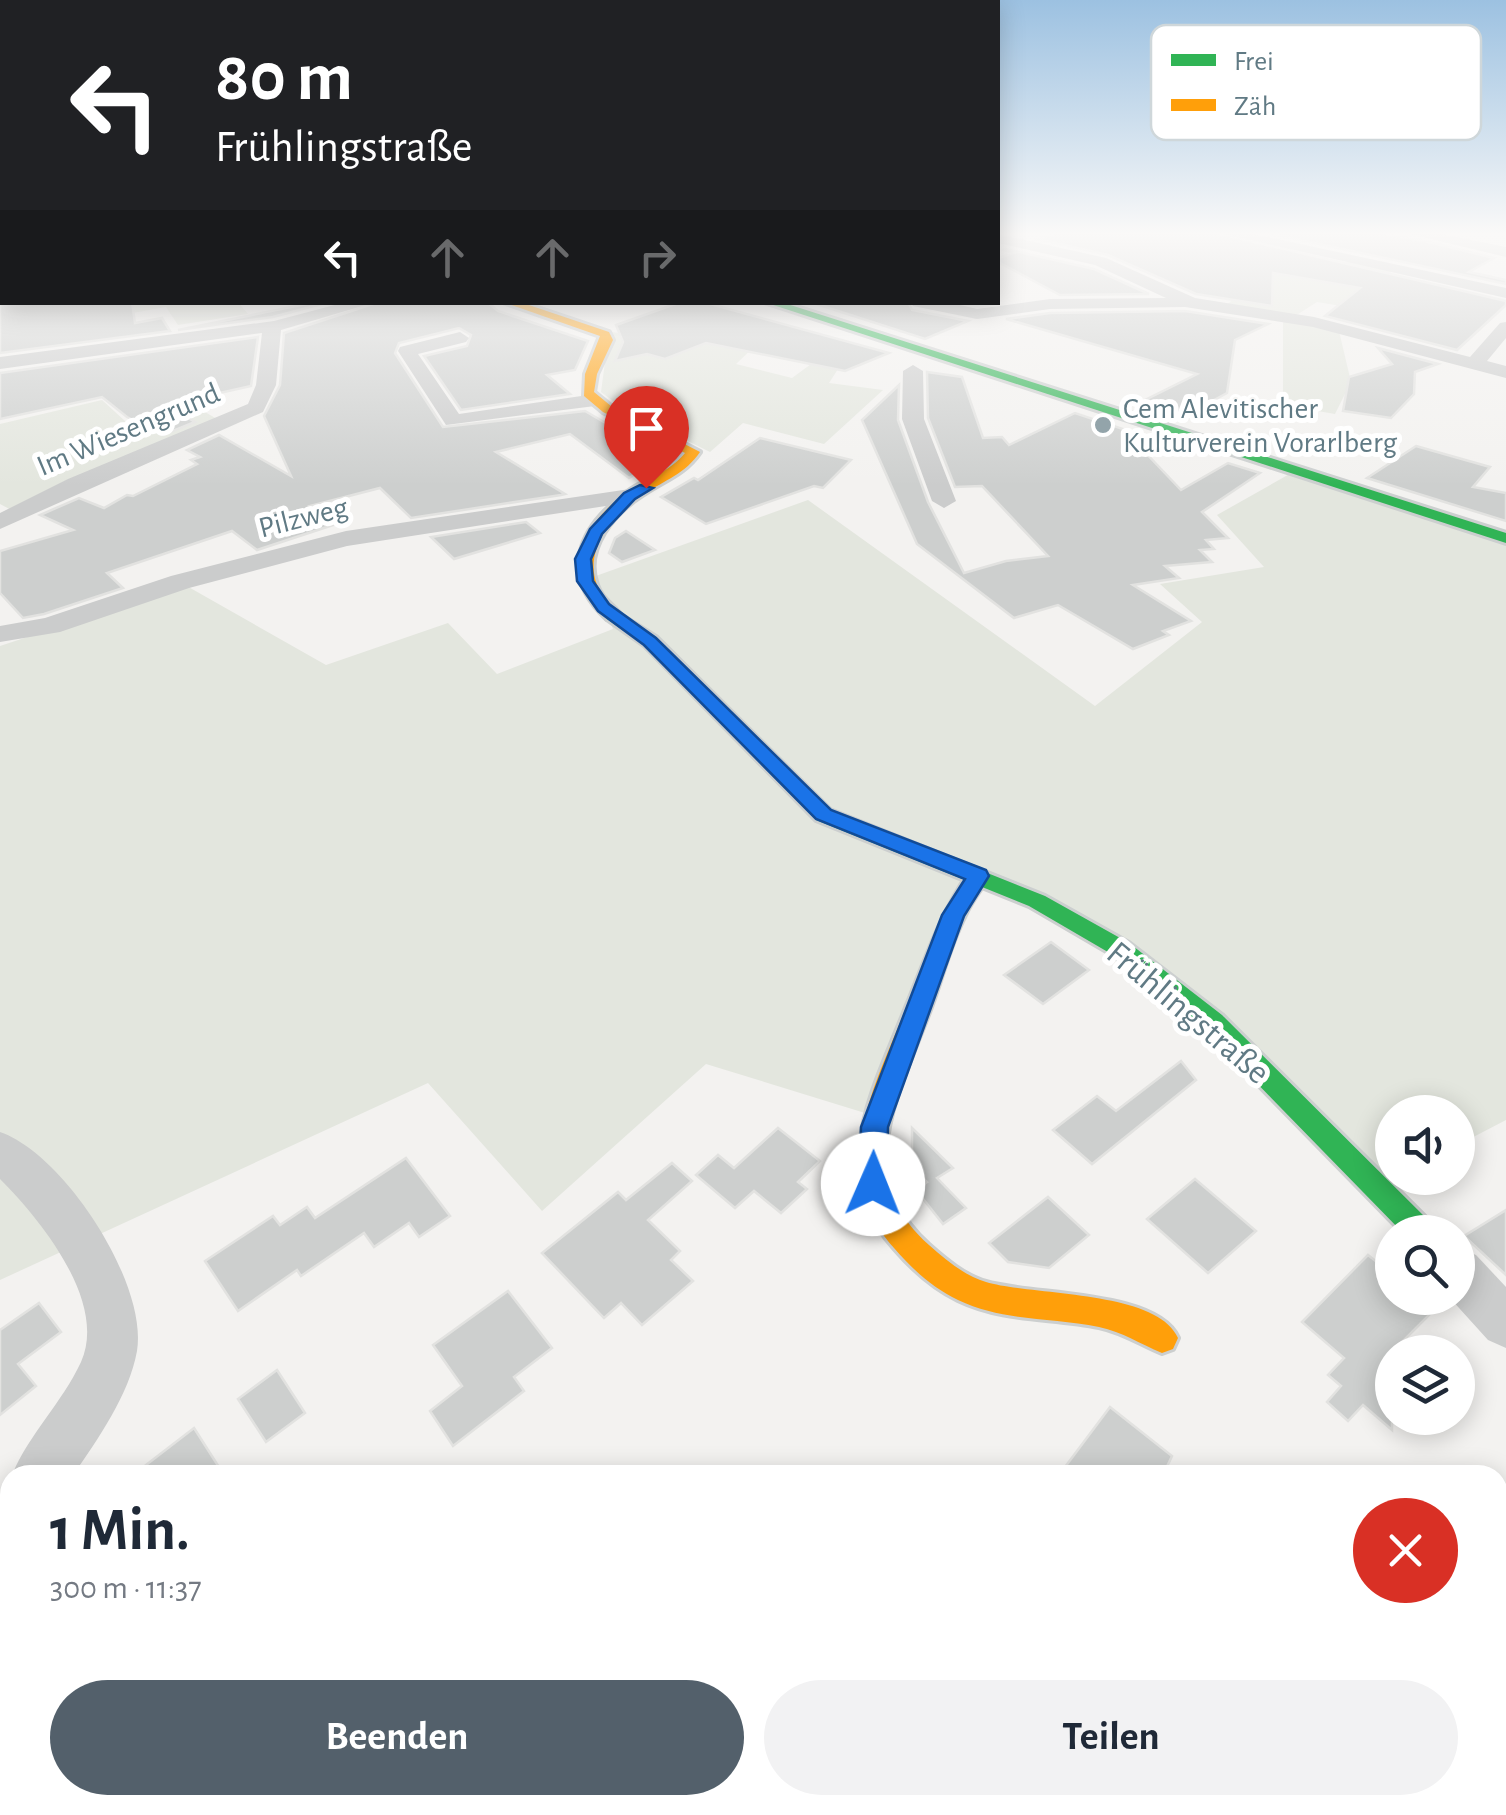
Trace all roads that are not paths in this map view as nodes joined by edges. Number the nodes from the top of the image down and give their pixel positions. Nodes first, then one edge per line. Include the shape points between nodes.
1 (310, 317) edge
2 (553, 317) edge
3 (815, 317) edge
4 (1283, 317) edge
5 (274, 326) junction
6 (1506, 327) edge
7 (460, 338) dead end
8 (0, 364) edge
9 (1474, 364) junction
10 (913, 371) dead end
11 (1506, 372) edge
12 (596, 400) junction
13 (630, 496) junction
14 (944, 501) dead end
15 (0, 522) edge
16 (1506, 538) edge
17 (0, 634) edge
18 (978, 876) junction
19 (0, 1151) edge
20 (1404, 1215) edge
21 (1475, 1289) edge
22 (1506, 1323) edge
23 (1162, 1338) dead end
24 (47, 1465) edge

1 - 5 street
2 - 12 street via 605,334 588,393
3 - 16 street
4 - 9 street
5 - 8 street
5 - 15 street, Im Wiesengrund via 268,333 268,388 256,408
6 - 9 street
7 - 12 street via 407,351 453,421
9 - 11 street
10 - 14 street via 913,419
12 - 13 street, Frühlingstraße via 692,452 686,464
13 - 17 street, Pilzweg via 346,539 180,582 50,626
13 - 18 street, Frühlingstraße via 595,532 583,559 585,581 604,608 650,641 823,815
18 - 20 street, Frühlingstraße via 1038,901 1121,949 1213,1022
18 - 23 street via 953,915 874,1127 873,1184 880,1203 914,1252 976,1294 1019,1305 1104,1310
19 - 24 street via 23,1168 65,1220 100,1279 114,1328 89,1400
21 - 22 street

